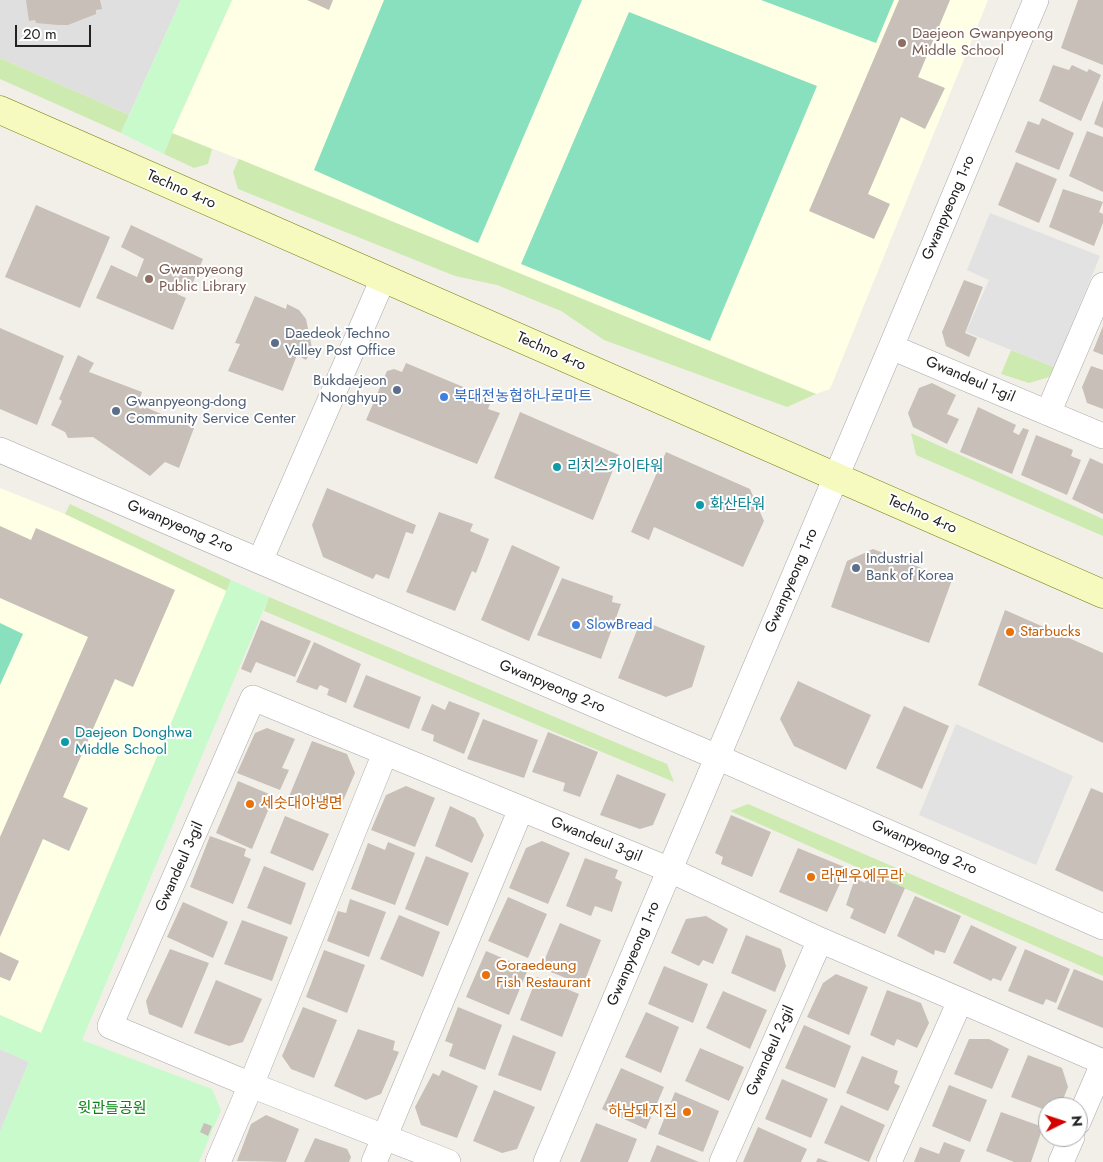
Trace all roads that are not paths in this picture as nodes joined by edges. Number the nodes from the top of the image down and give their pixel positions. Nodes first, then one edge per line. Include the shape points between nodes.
1 (1036, 0) edge
2 (0, 110) edge
3 (383, 278) junction
4 (1103, 285) edge
5 (892, 347) junction
6 (1048, 413) junction
7 (1103, 436) edge
8 (0, 450) edge
9 (836, 477) junction
10 (260, 561) junction
11 (1103, 594) edge
12 (386, 753) junction
13 (717, 757) junction
14 (521, 809) junction
15 (670, 870) junction
16 (1103, 927) edge
17 (820, 940) junction
18 (960, 1001) junction
19 (1103, 1063) edge
20 (251, 1085) junction
21 (1088, 1098) edge
22 (384, 1138) junction
23 (1068, 1147) edge
24 (218, 1162) edge
25 (374, 1162) edge
26 (448, 1162) edge
27 (546, 1162) edge
28 (722, 1162) edge
29 (889, 1162) edge
30 (1061, 1162) edge

1 - 5 street, Gwanpyeong 1-ro
2 - 3 main road, Techno 4-ro
3 - 9 main road, Techno 4-ro
3 - 10 street
4 - 6 street
5 - 6 street, Gwandeul 1-gil
5 - 9 street, Gwanpyeong 1-ro
6 - 7 street, Gwandeul 1-gil
8 - 10 street, Gwanpyeong 2-ro
9 - 11 main road, Techno 4-ro
9 - 13 street, Gwanpyeong 1-ro
10 - 13 street, Gwanpyeong 2-ro
12 - 14 street, Gwandeul 3-gil
12 - 20 street
12 - 20 street, Gwandeul 3-gil via 254,698 110,1026
13 - 15 street, Gwanpyeong 1-ro
13 - 16 street, Gwanpyeong 2-ro
14 - 15 street, Gwandeul 3-gil
14 - 22 street
15 - 17 street
15 - 27 street, Gwanpyeong 1-ro
17 - 18 street
17 - 28 street, Gwandeul 2-gil
18 - 19 street
18 - 29 street
19 - 21 street
20 - 22 street
20 - 24 street
22 - 25 street
22 - 26 street
23 - 30 street

